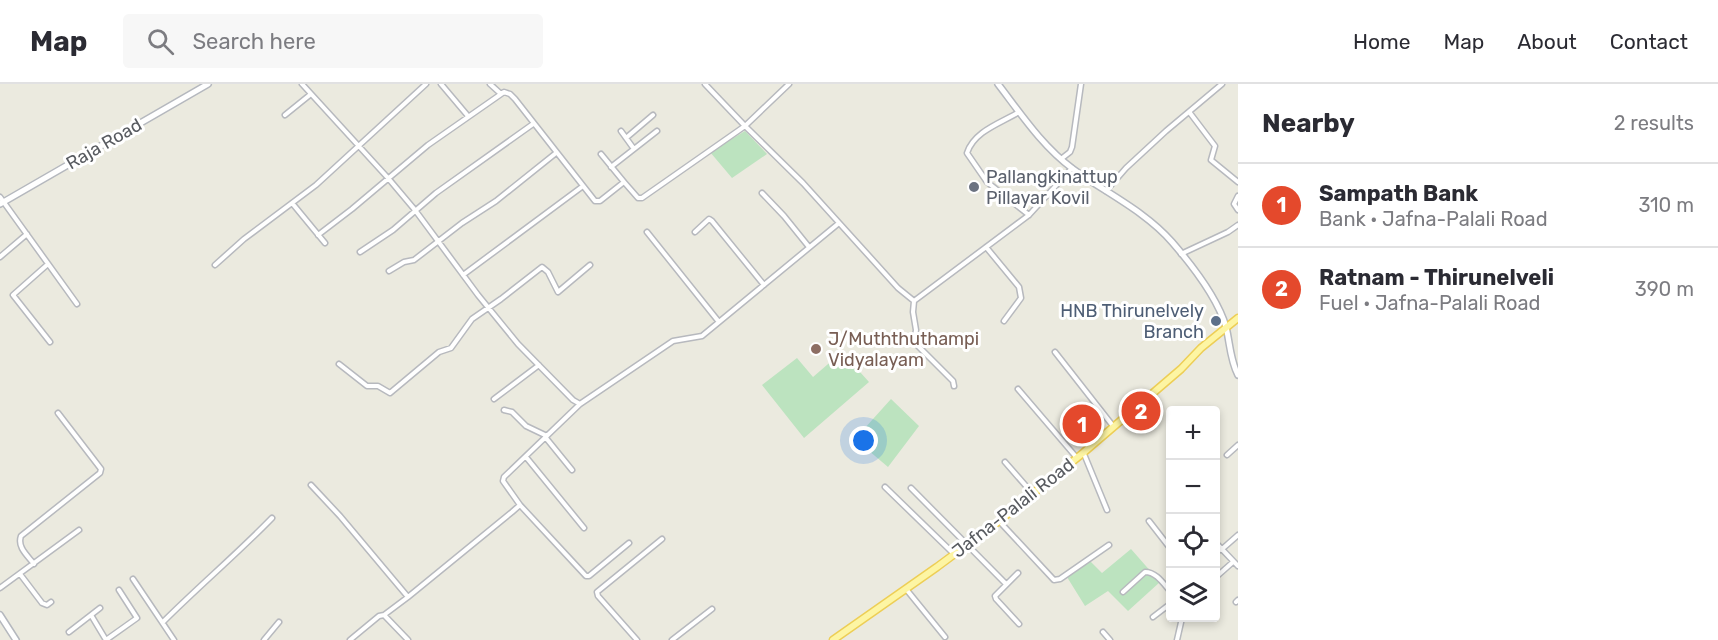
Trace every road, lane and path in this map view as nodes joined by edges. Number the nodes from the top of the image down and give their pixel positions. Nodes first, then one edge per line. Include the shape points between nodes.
1 (208, 84) edge
2 (302, 84) edge
3 (426, 84) edge
4 (441, 84) edge
5 (490, 84) edge
6 (705, 84) edge
7 (789, 84) edge
8 (998, 84) edge
9 (1081, 84) edge
10 (1222, 84) edge
11 (311, 94) junction
12 (501, 94) junction
13 (1019, 112) junction
14 (1190, 113) junction
15 (285, 115) dead end
16 (652, 115) dead end
17 (468, 116) junction
18 (533, 124) junction
19 (745, 126) junction
20 (657, 131) dead end
21 (621, 132) dead end
22 (626, 138) junction
23 (359, 146) junction
24 (634, 149) junction
25 (556, 153) junction
26 (601, 154) dead end
27 (1061, 159) junction
28 (612, 167) junction
29 (1072, 168) junction
30 (388, 178) junction
31 (624, 182) junction
32 (1238, 182) edge
33 (583, 186) junction
34 (1106, 192) junction
35 (762, 193) dead end
36 (1238, 196) edge
37 (1, 201) edge
38 (292, 203) junction
39 (415, 210) junction
40 (1238, 210) edge
41 (1029, 215) junction
42 (839, 223) junction
43 (1238, 225) edge
44 (647, 232) dead end
45 (695, 232) dead end
46 (27, 234) junction
47 (318, 235) junction
48 (439, 242) junction
49 (325, 243) dead end
50 (809, 247) junction
51 (986, 247) junction
52 (360, 252) dead end
53 (1181, 254) junction
54 (0, 257) edge
55 (48, 264) junction
56 (590, 265) dead end
57 (214, 266) dead end
58 (389, 272) dead end
59 (463, 275) junction
60 (764, 285) junction
61 (914, 301) junction
62 (76, 304) dead end
63 (488, 308) junction
64 (1238, 318) edge
65 (1004, 321) dead end
66 (719, 322) junction
67 (1226, 327) junction
68 (50, 342) dead end
69 (1055, 352) dead end
70 (339, 364) dead end
71 (539, 365) junction
72 (1238, 375) edge
73 (954, 386) dead end
74 (1018, 389) dead end
75 (494, 399) dead end
76 (580, 404) junction
77 (504, 410) dead end
78 (58, 413) dead end
79 (1113, 426) junction
80 (547, 437) junction
81 (1238, 445) edge
82 (1083, 453) junction
83 (1227, 455) dead end
84 (526, 457) junction
85 (1077, 458) junction
86 (1005, 462) dead end
87 (572, 470) dead end
88 (311, 485) dead end
89 (885, 487) dead end
90 (912, 488) dead end
91 (1033, 494) junction
92 (519, 505) junction
93 (1107, 510) dead end
94 (272, 518) dead end
95 (999, 521) junction
96 (1149, 521) dead end
97 (584, 528) dead end
98 (79, 530) dead end
99 (1238, 535) edge
100 (662, 539) dead end
101 (629, 543) dead end
102 (1166, 543) edge
103 (968, 544) junction
104 (1109, 545) dead end
105 (1221, 550) joint
106 (954, 554) junction
107 (1233, 562) junction
108 (34, 564) junction
109 (1238, 566) edge
110 (1018, 573) dead end
111 (1220, 573) edge
112 (20, 574) junction
113 (133, 579) dead end
114 (1006, 584) junction
115 (1166, 587) edge
116 (0, 588) edge
117 (906, 588) junction
118 (119, 590) dead end
119 (1123, 592) dead end
120 (408, 597) junction
121 (51, 602) dead end
122 (1166, 607) edge
123 (100, 608) dead end
124 (712, 609) dead end
125 (0, 615) edge
126 (91, 615) junction
127 (384, 615) junction
128 (1153, 617) dead end
129 (163, 622) junction
130 (279, 622) dead end
131 (1181, 622) edge
132 (1019, 624) dead end
133 (69, 632) dead end
134 (1103, 632) dead end
135 (945, 638) dead end
136 (13, 639) edge
137 (106, 640) edge
138 (174, 640) edge
139 (264, 640) edge
140 (350, 640) edge
141 (408, 640) edge
142 (637, 640) edge
143 (672, 640) edge
144 (833, 640) edge
145 (1110, 640) edge
146 (1178, 640) edge

1 - 37 street, Raja Road
2 - 11 street
3 - 23 street
4 - 17 street
5 - 12 street
6 - 19 street
7 - 19 street
8 - 13 street
9 - 27 street via 1072,147
10 - 14 street
11 - 15 street
11 - 23 street
12 - 17 street
12 - 18 street via 510,94
13 - 27 street
13 - 41 street via 987,129 967,153 987,182
14 - 32 street via 1215,146 1211,160
14 - 34 street via 1126,168
16 - 22 street
17 - 30 street
18 - 25 street
18 - 39 street
19 - 31 street via 642,198
19 - 42 street
20 - 24 street
21 - 22 street
22 - 24 street
23 - 30 street
23 - 38 street
24 - 28 street
25 - 33 street
25 - 48 street
26 - 28 street
27 - 29 street
28 - 31 street
29 - 34 street
29 - 41 street
30 - 39 street
30 - 47 street
31 - 33 street via 598,202
33 - 59 street
34 - 53 street via 1149,220
35 - 50 street
36 - 40 street via 1234,204
37 - 46 street
38 - 47 street
38 - 57 street
39 - 48 street
39 - 52 street
41 - 51 street
42 - 50 street
42 - 61 street
43 - 53 street
44 - 66 street
45 - 60 street via 710,219
46 - 54 street
46 - 55 street
47 - 49 street
48 - 58 street
48 - 59 street
50 - 60 street
51 - 61 street
51 - 65 street via 1019,287 1022,298
53 - 67 street via 1217,306
55 - 62 street
55 - 68 street via 13,295
56 - 63 street via 558,292 542,267
59 - 63 street
60 - 66 street
61 - 73 street via 914,342
63 - 70 street via 468,322 451,348 439,352 390,393 378,386 367,386
63 - 71 street
64 - 67 main road, Jafna-Palali Road
66 - 76 street via 702,336 673,341
67 - 72 street
67 - 79 main road, Jafna-Palali Road
69 - 79 street
71 - 75 street
71 - 76 street
74 - 85 street
76 - 80 street
77 - 80 street
78 - 108 street via 101,469 21,536 19,543
79 - 82 main road, Jafna-Palali Road
80 - 84 street
80 - 87 street
81 - 83 street
82 - 85 main road, Jafna-Palali Road
82 - 93 street
84 - 92 street via 503,479
84 - 97 street
85 - 91 main road, Jafna-Palali Road
86 - 91 street
88 - 120 street
89 - 106 street
90 - 103 street
91 - 95 main road, Jafna-Palali Road
92 - 101 street via 586,576
92 - 120 street
94 - 129 street
95 - 103 main road, Jafna-Palali Road
95 - 104 street via 1054,580
96 - 102 street
98 - 108 street
99 - 105 street
100 - 142 street via 597,592
103 - 106 main road, Jafna-Palali Road
103 - 114 street
105 - 107 street
106 - 117 main road, Jafna-Palali Road
107 - 109 street
107 - 111 street
108 - 112 street
110 - 114 street
112 - 116 street
112 - 121 street via 42,603
113 - 129 street
114 - 132 street via 995,597
115 - 119 street via 1151,572 1145,572
117 - 135 street
117 - 144 main road, Jafna-Palali Road
118 - 137 street via 137,618
120 - 127 street
122 - 128 street
123 - 126 street
124 - 143 street
125 - 136 street
126 - 133 street
126 - 137 street
127 - 140 street
127 - 141 street
129 - 138 street
130 - 139 street
131 - 146 street
134 - 145 street

